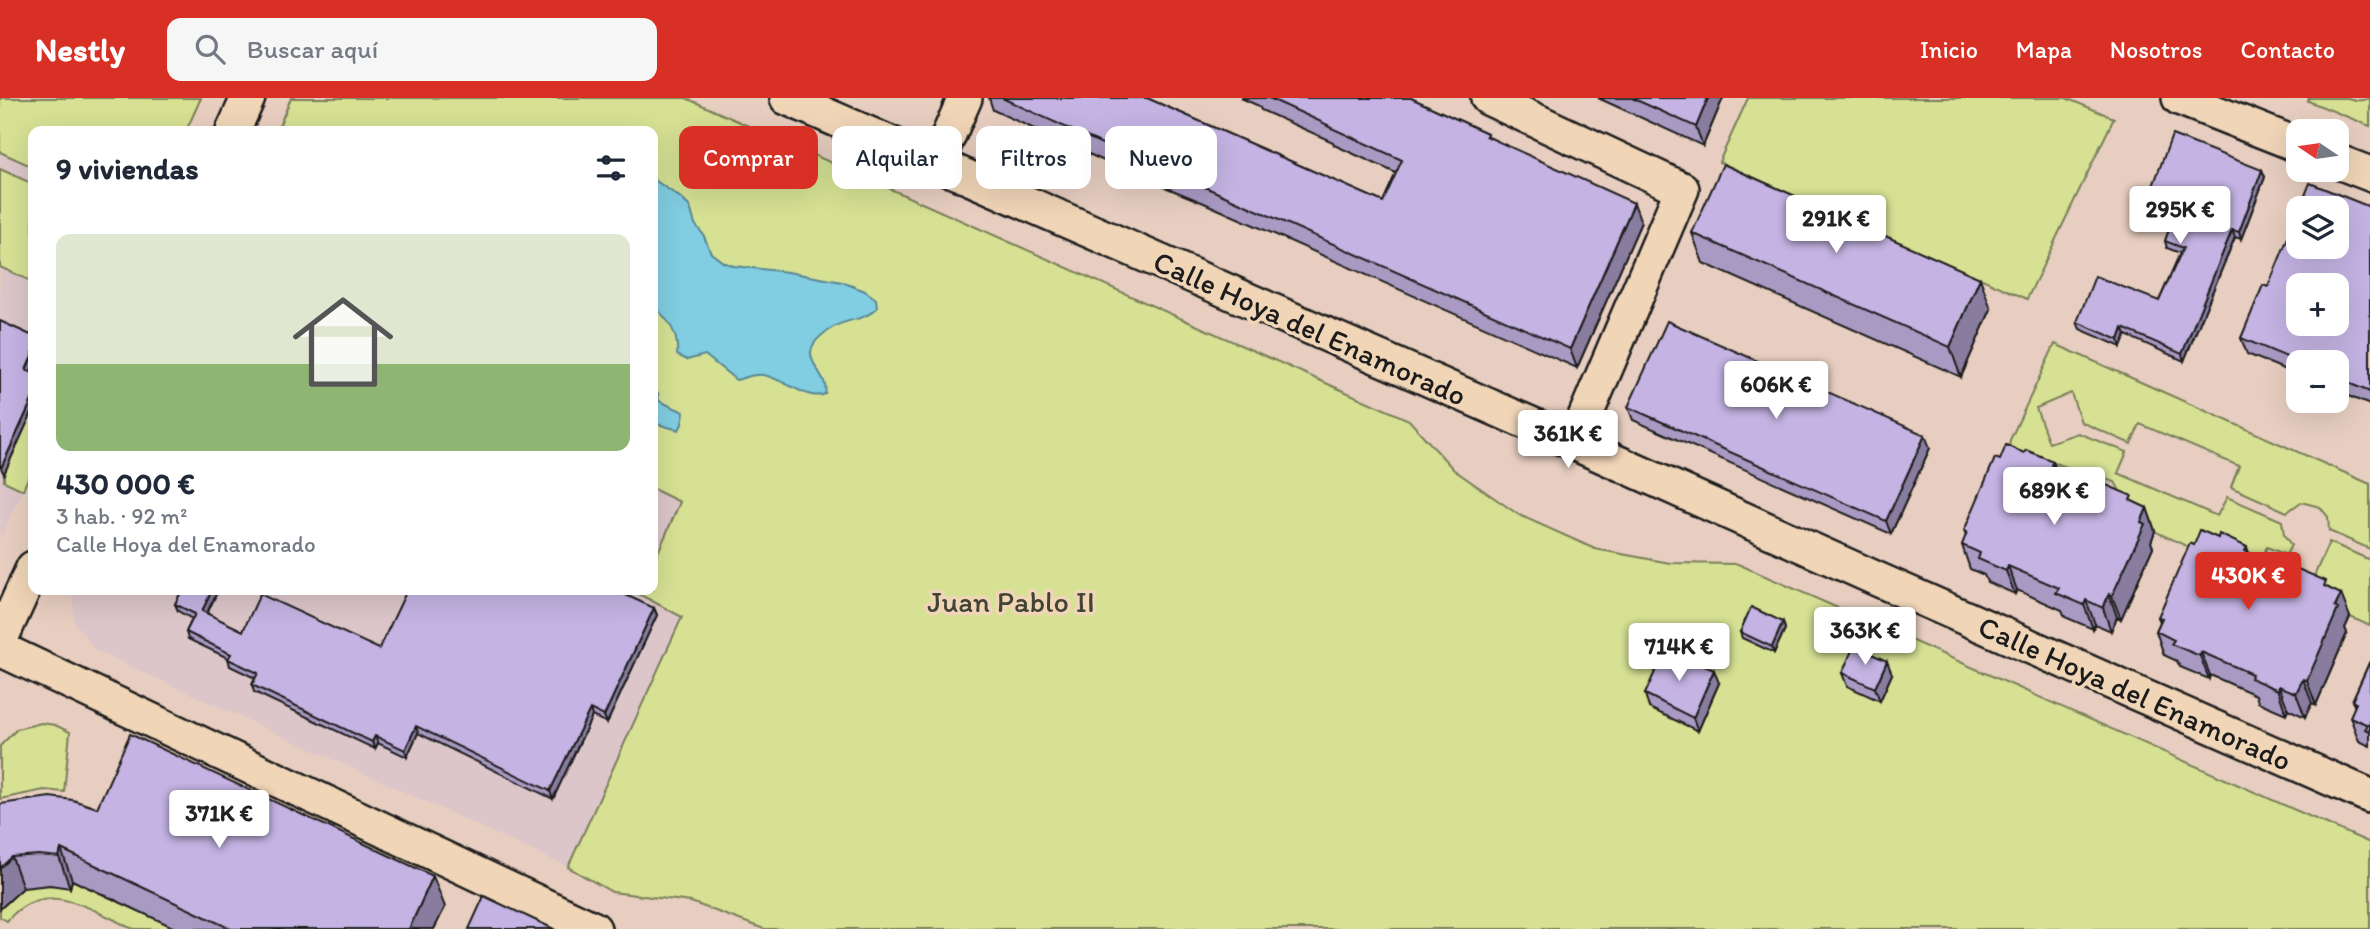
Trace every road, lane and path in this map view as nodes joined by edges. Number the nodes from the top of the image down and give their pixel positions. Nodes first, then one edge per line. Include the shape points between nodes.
1 (248, 98) edge
2 (787, 98) edge
3 (965, 98) edge
4 (1488, 98) edge
5 (2179, 98) edge
6 (235, 126) edge
7 (850, 126) edge
8 (953, 126) edge
9 (2286, 140) edge
10 (2349, 166) edge
11 (2370, 174) edge
12 (962, 175) edge
13 (1574, 443) junction
14 (28, 579) edge
15 (0, 641) edge
16 (0, 649) edge
17 (2370, 796) edge
18 (594, 929) edge

1 - 6 street
2 - 7 street, Calle Hoya del Enamorado
3 - 8 street
4 - 13 street via 1682,189
5 - 9 street
10 - 11 street
12 - 13 street, Calle Hoya del Enamorado
13 - 17 street, Calle Hoya del Enamorado
14 - 15 street
16 - 18 street

